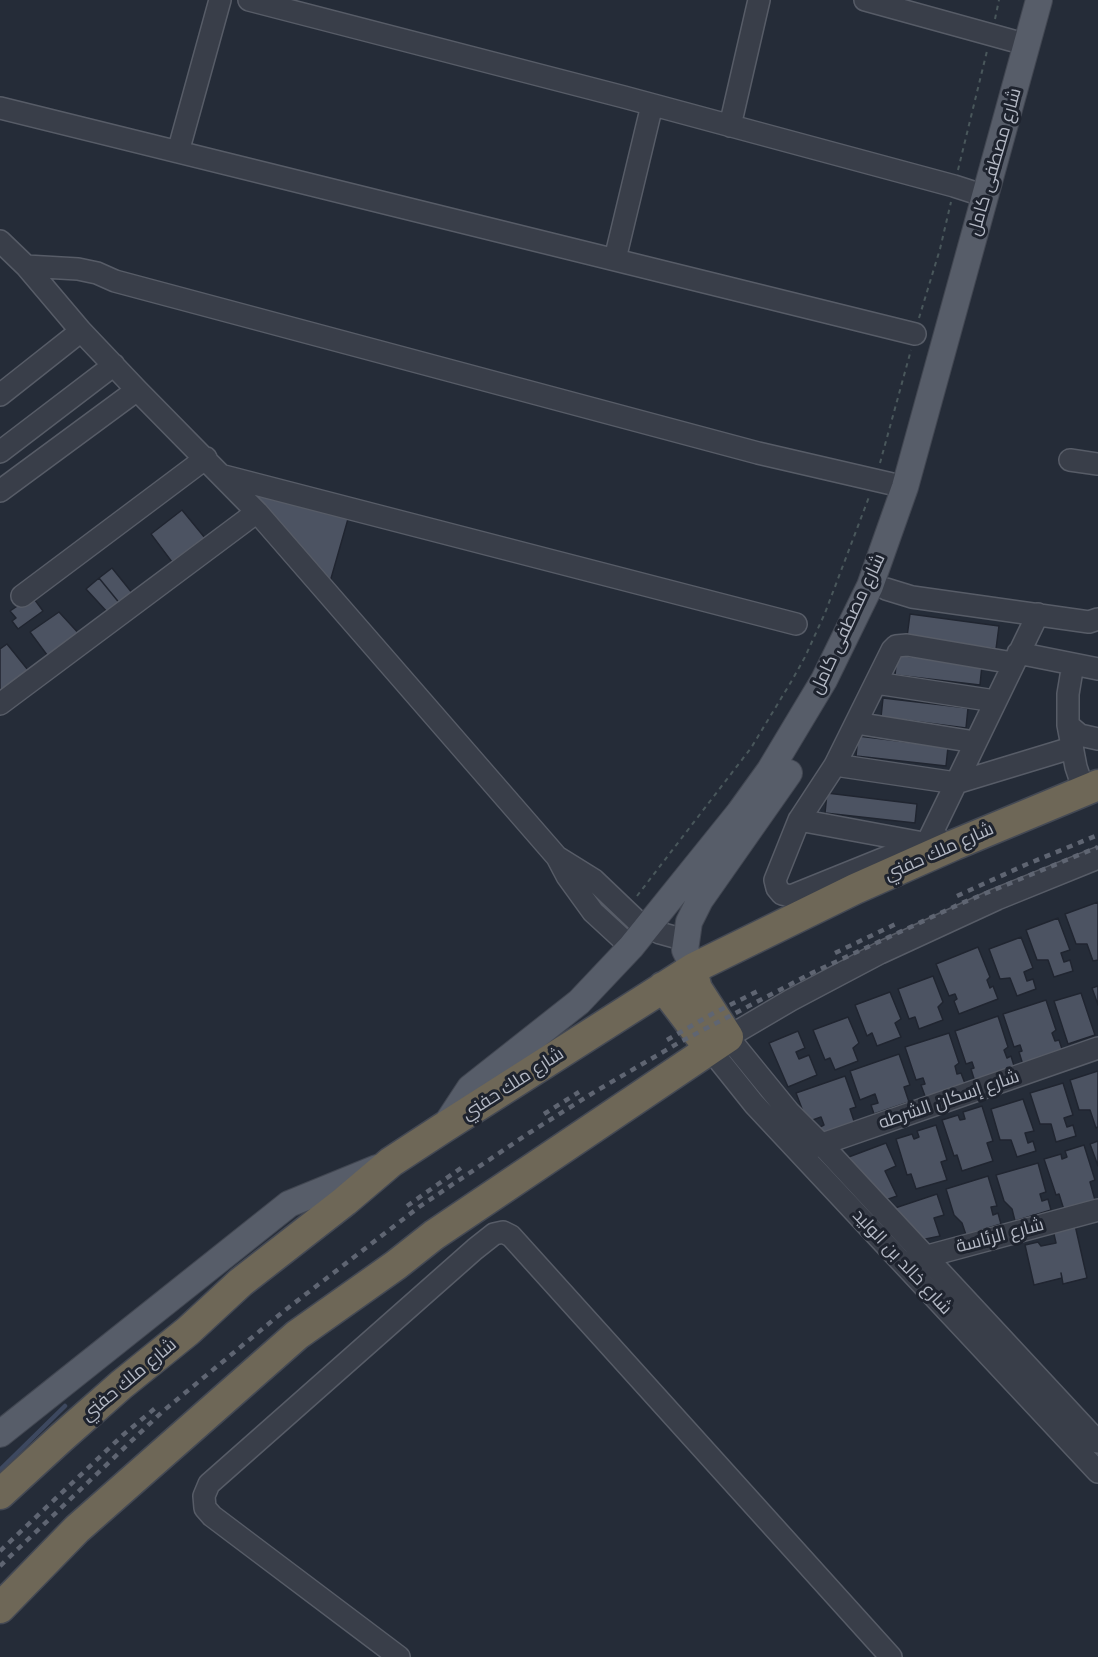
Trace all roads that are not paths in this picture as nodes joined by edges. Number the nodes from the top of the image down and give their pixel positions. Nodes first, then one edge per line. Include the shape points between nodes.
1 (220, 0) edge
2 (249, 0) edge
3 (759, 0) edge
4 (866, 0) edge
5 (1039, 0) edge
6 (1056, 0) edge
7 (1028, 45) junction
8 (652, 105) junction
9 (0, 108) edge
10 (730, 126) junction
11 (178, 153) junction
12 (985, 196) junction
13 (2, 246) edge
14 (615, 259) junction
15 (26, 266) junction
16 (81, 331) junction
17 (915, 334) dead end
18 (114, 365) junction
19 (137, 390) junction
20 (0, 395) edge
21 (0, 452) edge
22 (206, 458) junction
23 (1070, 460) dead end
24 (1098, 465) edge
25 (224, 476) junction
26 (905, 487) junction
27 (0, 491) edge
28 (257, 512) junction
29 (886, 589) junction
30 (22, 596) dead end
31 (1038, 614) junction
32 (1098, 619) edge
33 (796, 624) dead end
34 (1016, 658) junction
35 (1073, 664) junction
36 (1098, 669) edge
37 (876, 683) junction
38 (995, 701) junction
39 (0, 704) edge
40 (856, 723) junction
41 (1068, 724) junction
42 (1098, 739) edge
43 (975, 742) junction
44 (1071, 748) junction
45 (835, 765) junction
46 (956, 783) junction
47 (1093, 794) edge
48 (1026, 801) dead end
49 (799, 820) junction
50 (926, 842) junction
51 (557, 857) junction
52 (1098, 858) edge
53 (638, 921) junction
54 (620, 938) junction
55 (683, 977) junction
56 (719, 1043) junction
57 (1098, 1048) edge
58 (443, 1128) junction
59 (822, 1145) junction
60 (799, 1152) junction
61 (391, 1162) junction
62 (1098, 1210) edge
63 (925, 1256) junction
64 (903, 1264) junction
65 (1071, 1428) junction
66 (0, 1434) edge
67 (1098, 1442) edge
68 (1098, 1472) edge
69 (0, 1494) edge
70 (0, 1608) edge
71 (399, 1657) edge
72 (891, 1657) edge

1 - 11 street
2 - 8 street
3 - 10 street
4 - 7 street
5 - 7 main road, شارع مصطفى كامل
6 - 29 main road, شارع مصطفى كامل via 922,490
7 - 12 main road, شارع مصطفى كامل
8 - 10 street
8 - 14 street
9 - 11 street
10 - 12 street
11 - 14 street
12 - 26 main road, شارع مصطفى كامل
13 - 15 street
14 - 17 street
15 - 16 street
15 - 26 street via 98,273 115,281 758,453
16 - 18 street
16 - 20 street
18 - 19 street
18 - 21 street
19 - 22 street
19 - 27 street
22 - 25 street
22 - 30 street
23 - 24 street
25 - 28 street
25 - 33 street
26 - 53 main road, شارع مصطفى كامل via 857,615 798,726 739,813
28 - 39 street
28 - 51 street
29 - 31 street via 912,597
29 - 55 main road, شارع مصطفى كامل via 827,711 779,788 700,900 689,922
31 - 32 street via 1089,622
31 - 34 street
34 - 35 street
34 - 37 street via 901,644 892,650
34 - 38 street
35 - 36 street
35 - 41 street
37 - 38 street
37 - 40 street
38 - 43 street
40 - 43 street
40 - 45 street
41 - 42 street via 1080,735
41 - 44 street
43 - 46 street
44 - 46 street
44 - 47 street
45 - 46 street
45 - 49 street
46 - 50 street
47 - 55 highway, شارع ملك حفني via 829,922
48 - 50 street
49 - 50 street
49 - 50 street via 775,880 782,894 791,896
51 - 53 street via 594,880
51 - 54 street via 579,895
52 - 56 street via 880,953
53 - 54 main road, شارع مصطفى كامل
53 - 55 street
54 - 58 main road, شارع مصطفى كامل via 579,1002 470,1088
55 - 56 highway
55 - 58 highway, شارع ملك حفني
56 - 59 street, شارع خالد بن الوليد
56 - 60 street, شارع خالد بن الوليد via 754,1104
56 - 70 highway via 434,1235 297,1335 77,1529
57 - 59 street, شارع إسكان الشرطه
58 - 61 highway, شارع ملك حفني
59 - 60 street, شارع إسكان الشرطه
59 - 63 street, شارع خالد بن الوليد
60 - 64 street, شارع خالد بن الوليد
61 - 66 main road via 289,1204
61 - 69 highway, شارع ملك حفني via 241,1282
62 - 63 street, شارع الرئاسة
63 - 64 street, شارع الرئاسة
63 - 65 street, شارع خالد بن الوليد
64 - 65 street, شارع خالد بن الوليد
65 - 67 street, شارع خالد بن الوليد
65 - 68 street, شارع خالد بن الوليد
71 - 72 street via 212,1516 205,1508 204,1496 209,1484 457,1265 494,1234 503,1232 511,1236

